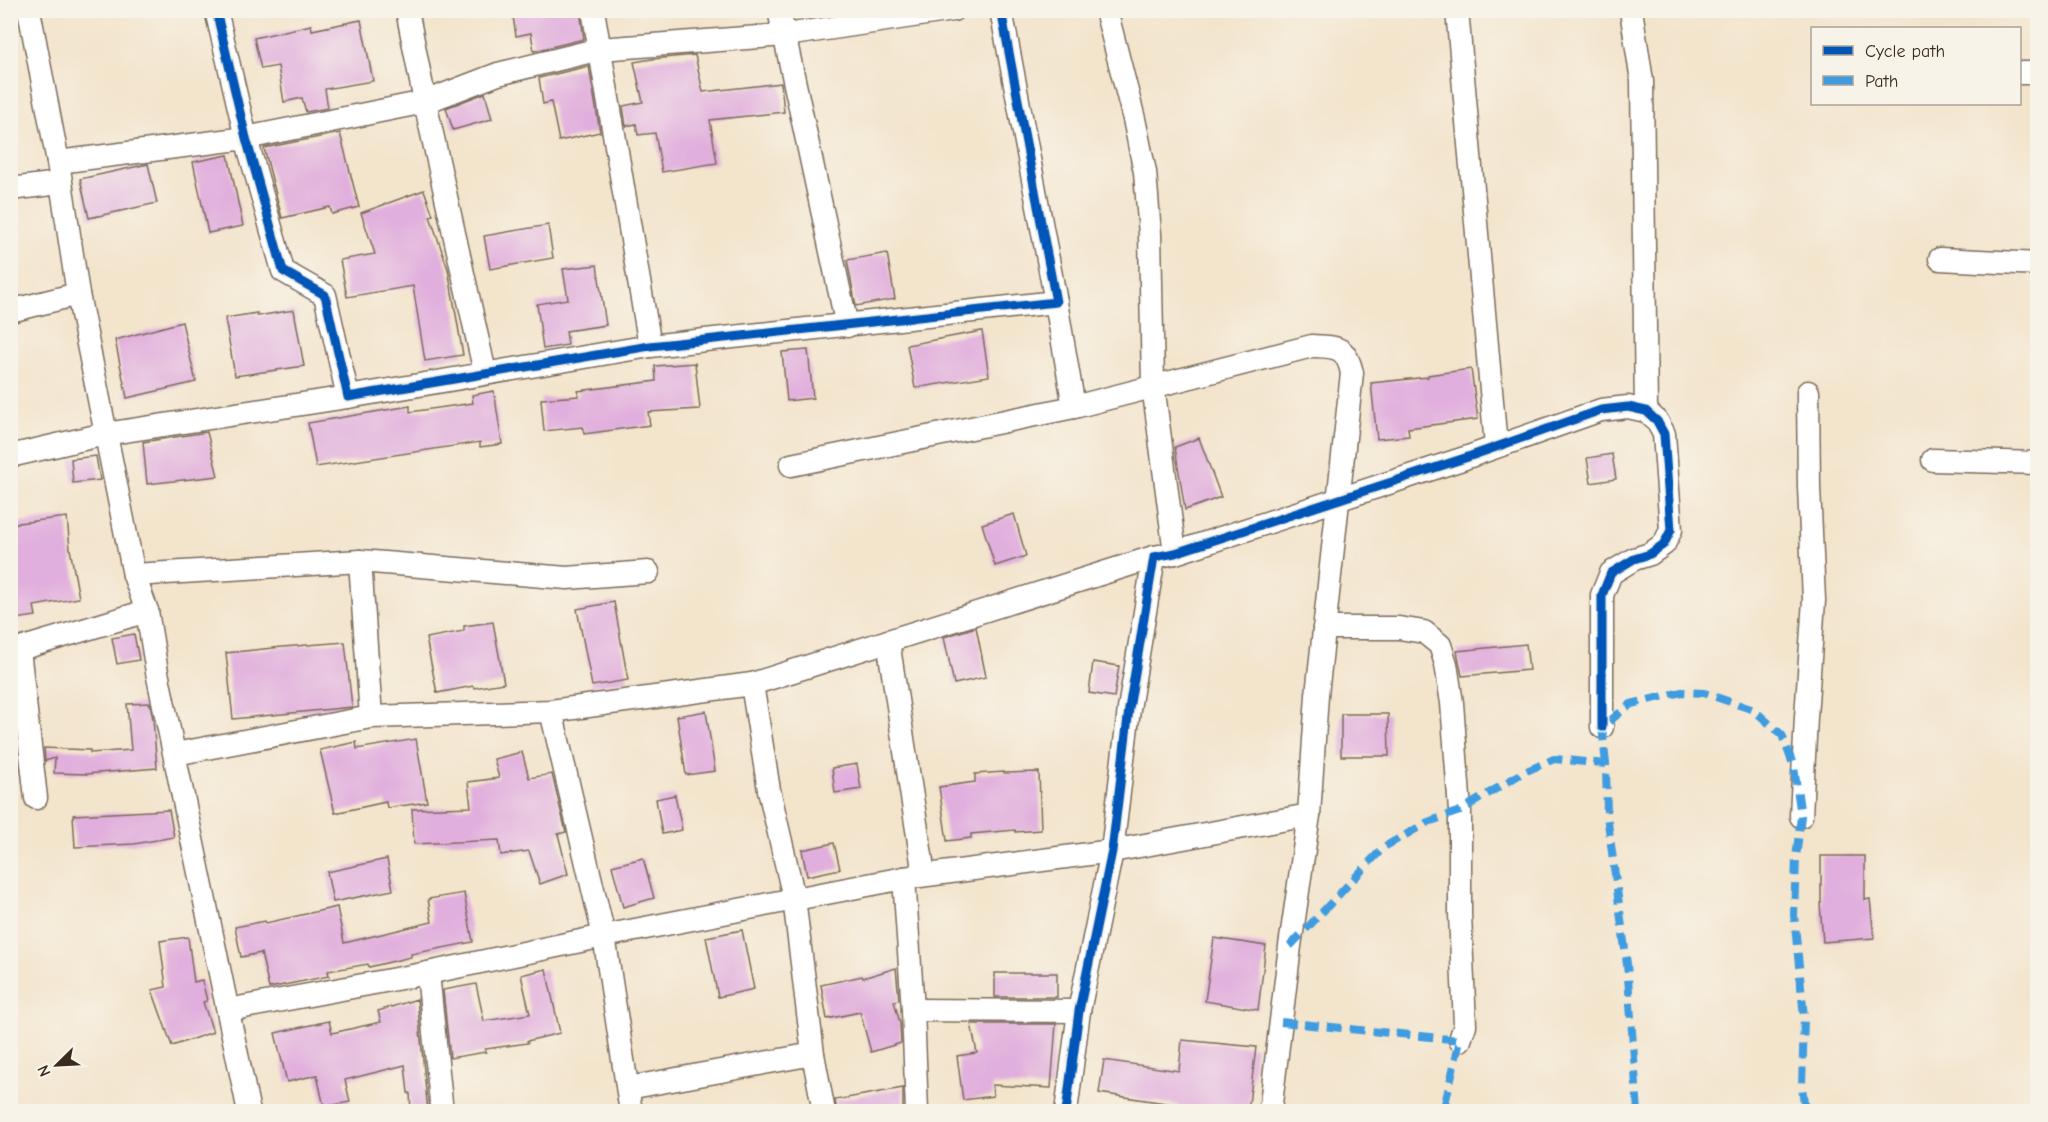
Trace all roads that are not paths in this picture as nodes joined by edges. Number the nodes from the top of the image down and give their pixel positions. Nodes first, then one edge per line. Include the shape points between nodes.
1 (29, 10) edge
2 (216, 10) edge
3 (407, 10) edge
4 (593, 10) edge
5 (779, 10) edge
6 (953, 10) edge
7 (1001, 10) edge
8 (1106, 10) edge
9 (1457, 10) edge
10 (1631, 10) edge
11 (786, 35) junction
12 (600, 50) junction
13 (2021, 72) edge
14 (2037, 73) edge
15 (425, 102) junction
16 (246, 138) junction
17 (59, 173) junction
18 (10, 189) edge
19 (1940, 259) dead end
20 (2037, 264) edge
21 (78, 294) junction
22 (1056, 302) junction
23 (10, 311) edge
24 (847, 326) junction
25 (650, 346) junction
26 (485, 373) junction
27 (1153, 385) junction
28 (1808, 392) dead end
29 (348, 396) junction
30 (1074, 407) junction
31 (1646, 411) junction
32 (105, 434) junction
33 (1496, 446) junction
34 (10, 456) edge
35 (1933, 460) dead end
36 (2037, 463) edge
37 (791, 465) dead end
38 (1339, 499) junction
39 (1164, 555) junction
40 (360, 561) junction
41 (648, 572) dead end
42 (134, 575) junction
43 (147, 611) junction
44 (1324, 628) junction
45 (888, 641) junction
46 (15, 651) edge
47 (752, 684) junction
48 (551, 711) junction
49 (371, 717) junction
50 (1602, 727) dead end
51 (175, 754) junction
52 (36, 798) dead end
53 (1309, 815) junction
54 (1801, 816) dead end
55 (1112, 851) junction
56 (914, 876) junction
57 (794, 898) junction
58 (604, 936) junction
59 (428, 973) junction
60 (228, 1010) junction
61 (913, 1010) junction
62 (1079, 1011) junction
63 (1460, 1040) dead end
64 (813, 1054) junction
65 (628, 1088) junction
66 (249, 1112) edge
67 (442, 1112) edge
68 (631, 1112) edge
69 (824, 1112) edge
70 (917, 1112) edge
71 (1066, 1112) edge
72 (1270, 1112) edge

1 - 17 street
2 - 16 street
3 - 15 street
4 - 12 street
5 - 11 street
6 - 11 street
7 - 22 street
8 - 27 street via 1145,172
9 - 33 street
10 - 31 street via 1642,81
11 - 12 street
11 - 24 street
12 - 15 street via 498,74
12 - 25 street
13 - 14 street
15 - 16 street
15 - 26 street
16 - 17 street
16 - 29 street via 283,271 325,295
17 - 18 street
17 - 21 street
19 - 20 street
21 - 23 street
21 - 32 street
22 - 24 street
22 - 30 street
24 - 25 street
25 - 26 street
26 - 29 street
27 - 30 street
27 - 38 street via 1312,346 1336,347 1349,360 1352,373
27 - 39 street
28 - 54 street via 1814,600
29 - 32 street
30 - 37 street
31 - 33 street via 1628,406 1601,410
31 - 50 street via 1664,434 1671,530 1664,544 1611,573 1602,595
32 - 34 street
32 - 42 street
33 - 38 street
35 - 36 street
38 - 39 street
38 - 44 street
39 - 45 street
39 - 55 street via 1129,709
40 - 41 street via 567,578
40 - 42 street
40 - 49 street
42 - 43 street
43 - 46 street
43 - 51 street
44 - 53 street
44 - 63 street via 1399,628 1424,632 1440,645 1452,703 1460,811 1465,1025
45 - 47 street
45 - 56 street
46 - 52 street
47 - 48 street
47 - 57 street via 769,790
48 - 49 street
48 - 58 street
49 - 51 street
51 - 60 street
53 - 55 street
53 - 72 street
55 - 56 street
55 - 62 street
56 - 57 street
56 - 61 street
57 - 58 street
57 - 64 street
58 - 59 street
58 - 65 street
59 - 60 street
59 - 67 street
60 - 66 street
61 - 62 street
61 - 70 street
62 - 71 street
64 - 65 street
64 - 69 street
65 - 68 street

